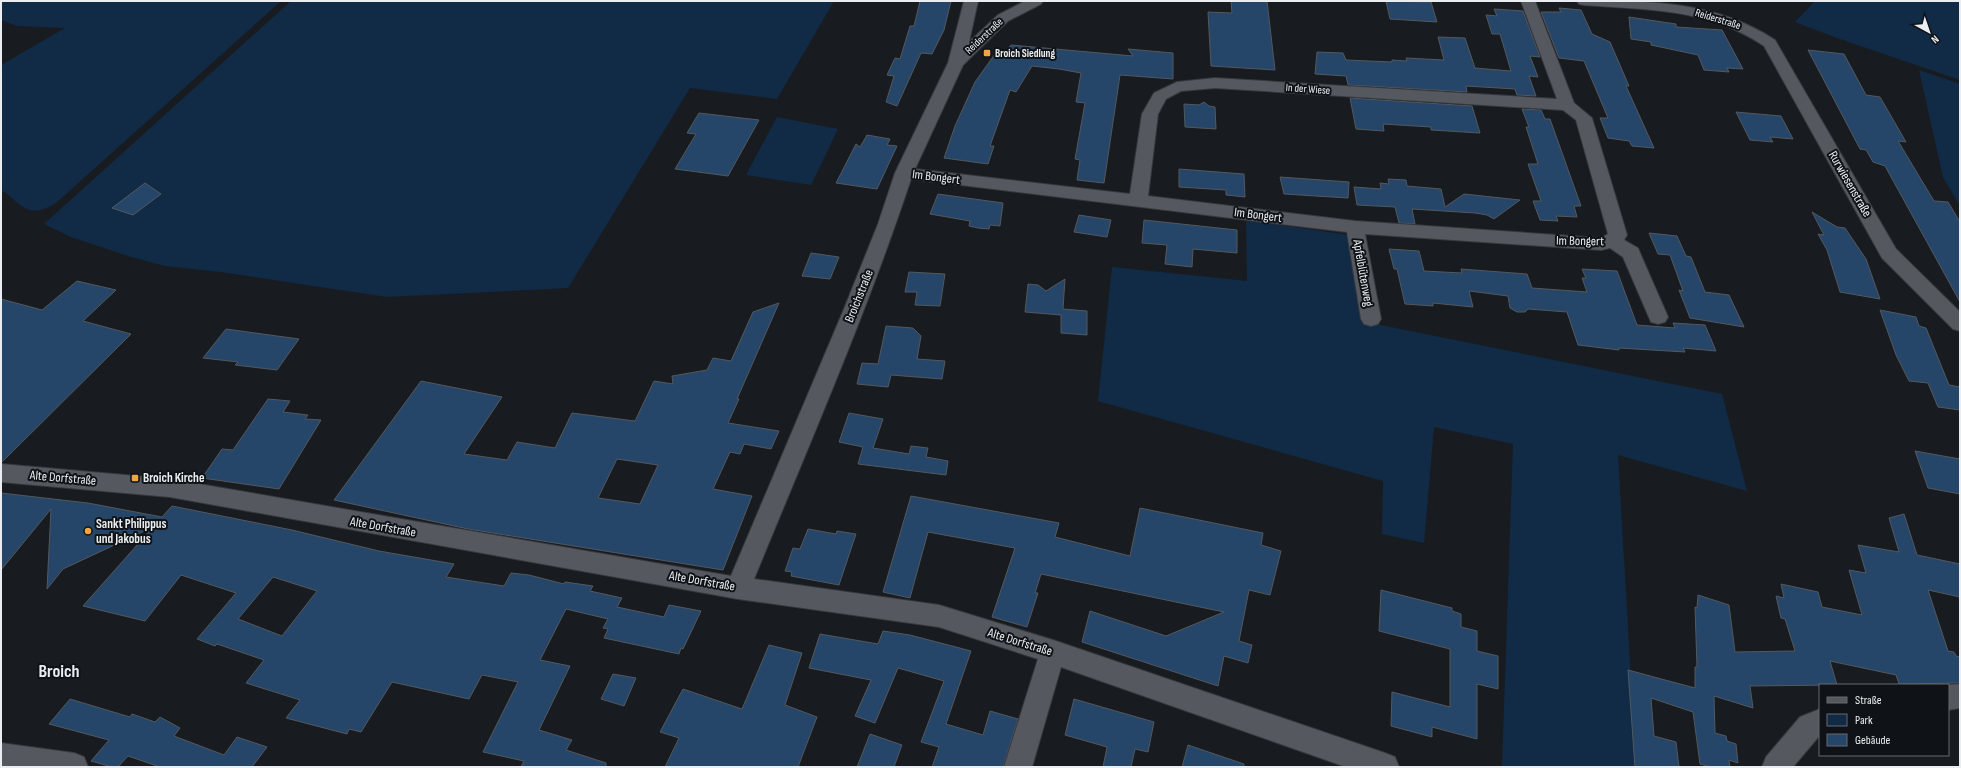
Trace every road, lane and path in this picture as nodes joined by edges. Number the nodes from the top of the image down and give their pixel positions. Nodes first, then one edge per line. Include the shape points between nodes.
1 (971, 1) edge
2 (1036, 1) edge
3 (1528, 1) edge
4 (1584, 1) edge
5 (1756, 32) joint
6 (956, 63) junction
7 (1567, 105) junction
8 (904, 173) junction
9 (1138, 201) junction
10 (1354, 227) junction
11 (1613, 241) junction
12 (1658, 317) dead end
13 (1371, 319) dead end
14 (1960, 324) edge
15 (1, 473) edge
16 (738, 588) junction
17 (1053, 652) junction
18 (1960, 696) edge
19 (1949, 697) edge
20 (1819, 722) edge
21 (1, 756) edge
22 (74, 767) edge
23 (1018, 767) edge
24 (1385, 767) edge
25 (1776, 767) edge

1 - 6 street, Broichstraße
2 - 6 street, Reiderstraße via 1003,18
3 - 7 street
4 - 5 street, Reiderstraße via 1695,11
5 - 14 street, Rurwiesenstraße via 1770,43 1889,253
6 - 8 street, Broichstraße
7 - 9 street, In der Wiese via 1215,83 1177,87 1160,96 1150,114
7 - 11 street, Im Bongert via 1584,118 1618,235
8 - 9 street, Im Bongert
8 - 16 street, Broichstraße via 854,309
9 - 10 street, Im Bongert
10 - 11 street, Im Bongert via 1601,244
10 - 13 street, Apfelblütenweg
11 - 12 street, Im Bongert via 1631,253
15 - 16 street, Alte Dorfstraße via 170,488
16 - 17 street, Alte Dorfstraße via 939,616
17 - 23 street
17 - 24 street, Alte Dorfstraße
18 - 19 street
20 - 25 street via 1809,726
21 - 22 street

